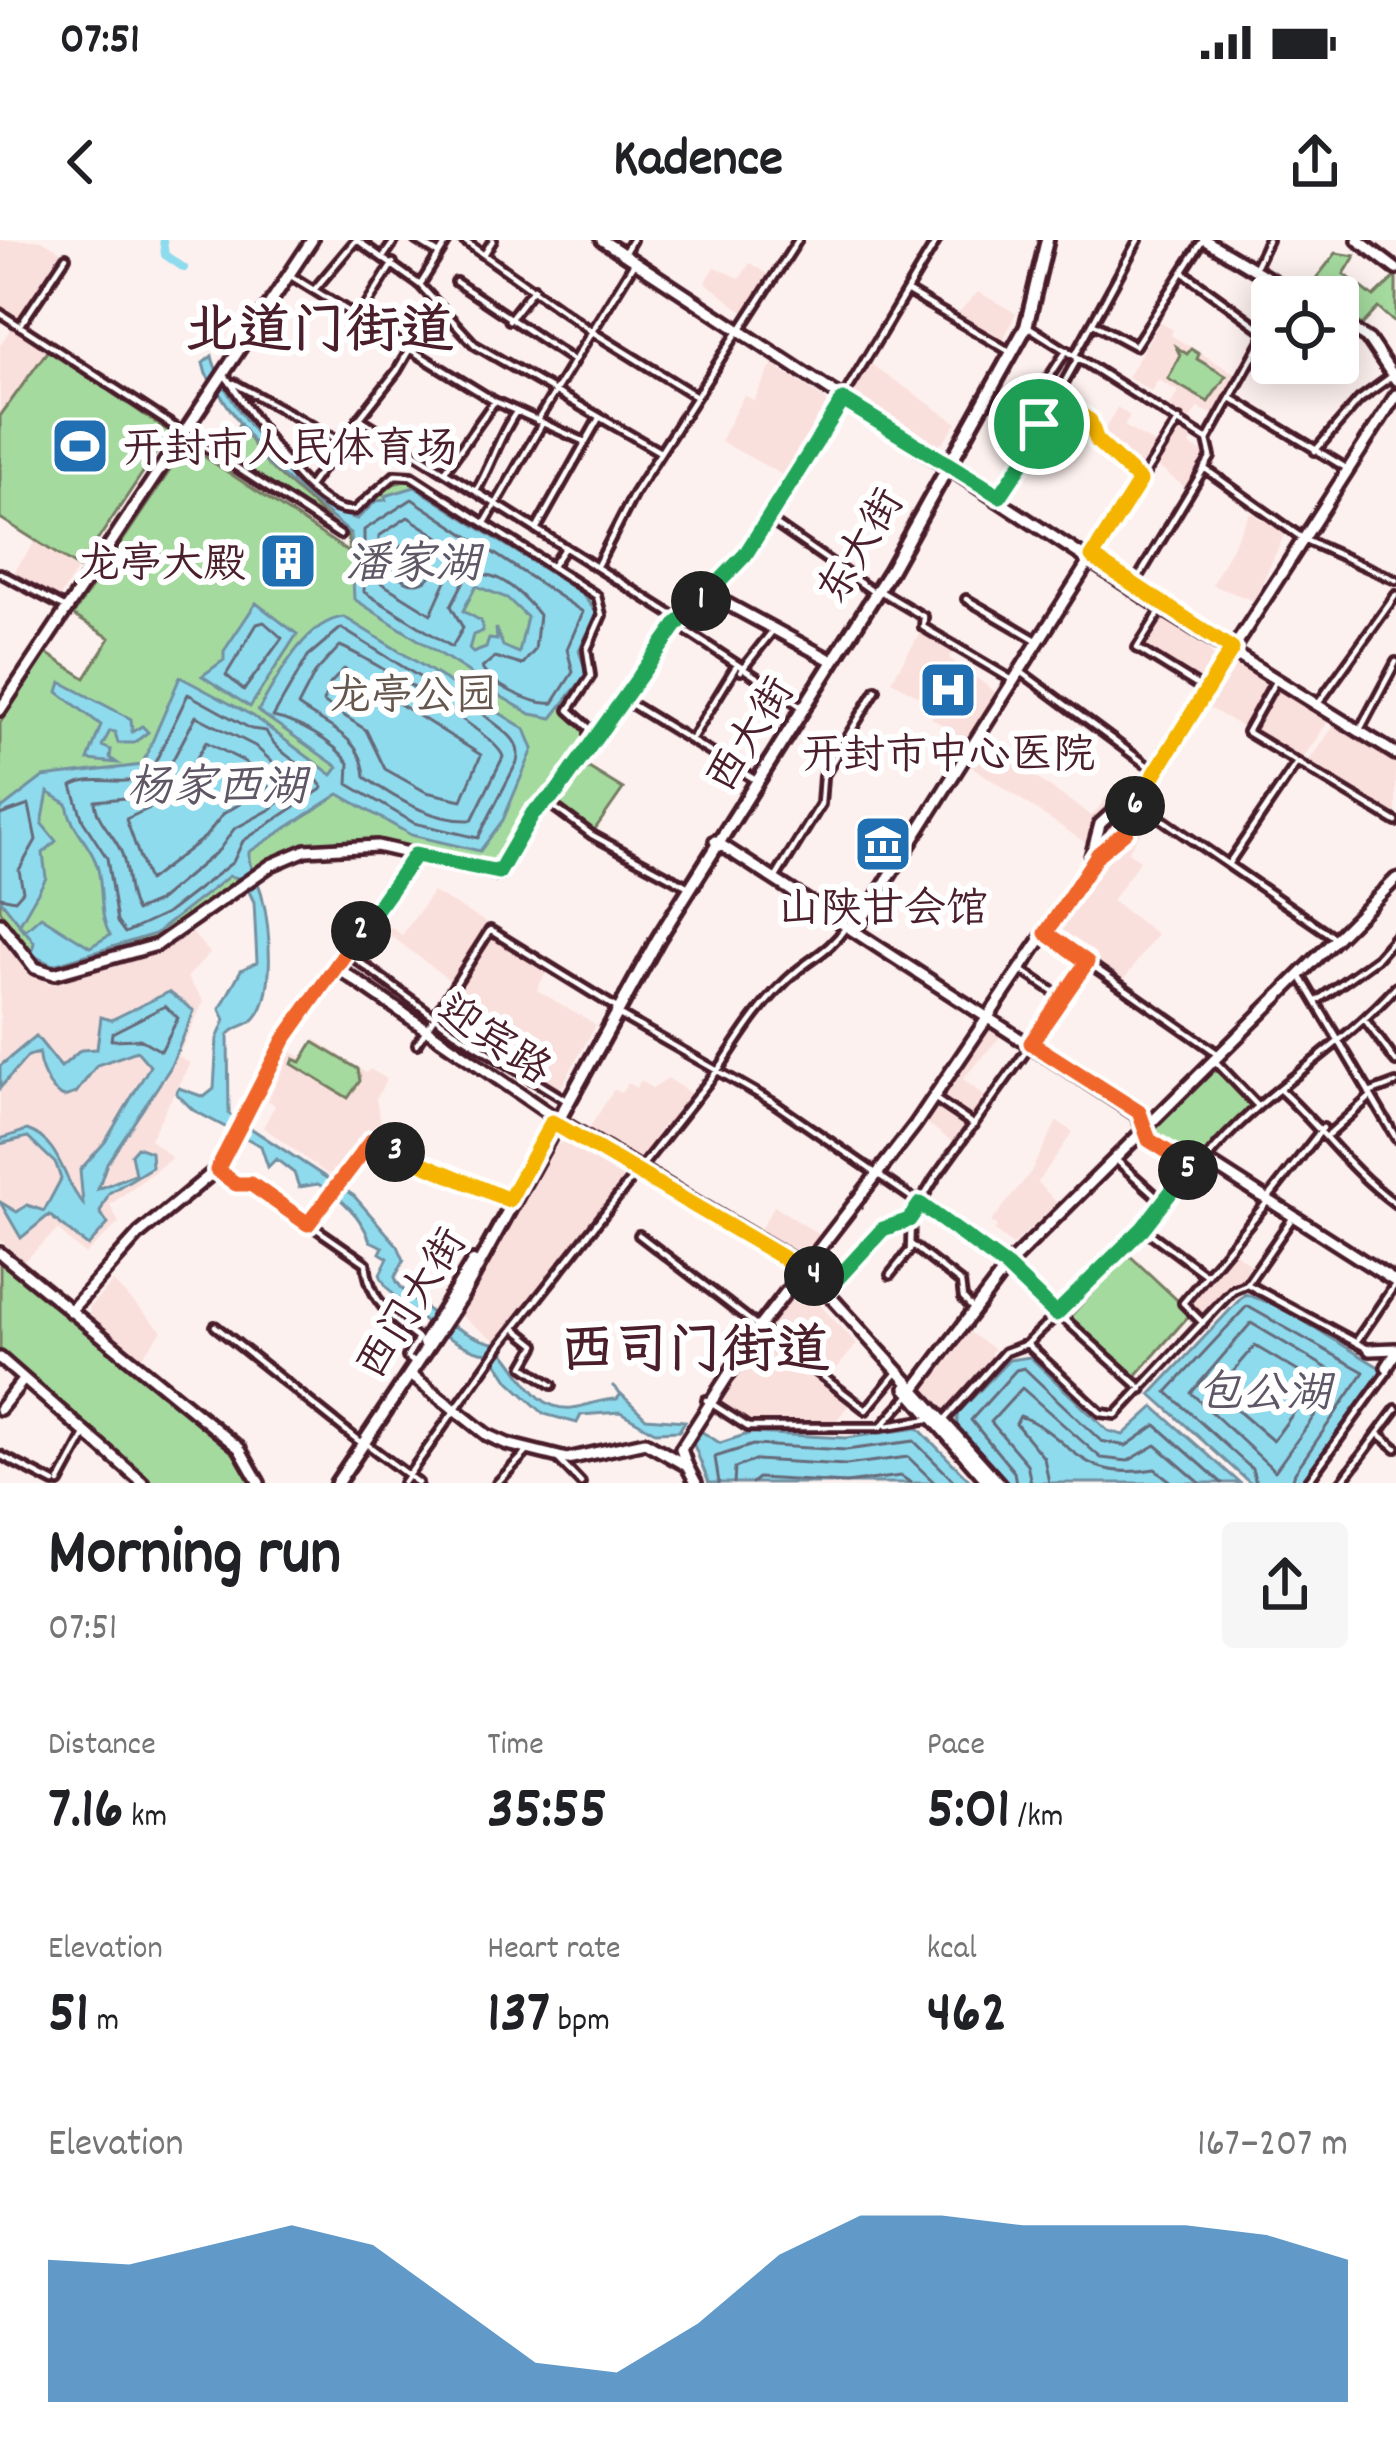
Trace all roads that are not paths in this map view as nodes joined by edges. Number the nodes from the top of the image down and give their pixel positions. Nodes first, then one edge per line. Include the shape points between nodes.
1 (310, 240) edge
2 (356, 240) edge
3 (395, 240) edge
4 (416, 240) edge
5 (448, 240) edge
6 (463, 240) edge
7 (493, 240) edge
8 (602, 240) edge
9 (612, 240) edge
10 (798, 240) edge
11 (937, 240) edge
12 (1044, 240) edge
13 (1138, 240) edge
14 (1204, 240) edge
15 (1268, 240) edge
16 (1358, 240) edge
17 (629, 245) edge
18 (484, 253) junction
19 (439, 254) junction
20 (384, 256) junction
21 (66, 257) dead end
22 (393, 263) junction
23 (634, 263) junction
24 (1254, 269) junction
25 (1396, 269) edge
26 (1183, 272) junction
27 (291, 276) junction
28 (1264, 276) edge
29 (456, 282) dead end
30 (420, 285) junction
31 (534, 287) junction
32 (314, 290) junction
33 (908, 292) junction
34 (436, 303) junction
35 (0, 313) edge
36 (359, 317) junction
37 (509, 320) junction
38 (1251, 322) edge
39 (1094, 324) junction
40 (1026, 325) junction
41 (20, 326) junction
42 (591, 331) junction
43 (739, 331) junction
44 (1359, 334) edge
45 (412, 346) junction
46 (1006, 350) junction
47 (1066, 350) junction
48 (1077, 357) junction
49 (572, 360) junction
50 (1251, 361) edge
51 (224, 376) junction
52 (1395, 385) edge
53 (553, 392) junction
54 (694, 395) junction
55 (1055, 397) junction
56 (844, 398) junction
57 (1231, 398) junction
58 (494, 401) junction
59 (516, 412) junction
60 (359, 418) junction
61 (599, 418) junction
62 (1179, 419) junction
63 (540, 422) junction
64 (1039, 424) junction
65 (182, 433) junction
66 (1208, 440) junction
67 (584, 441) junction
68 (341, 442) junction
69 (1315, 451) junction
70 (660, 452) junction
71 (947, 463) junction
72 (1204, 468) junction
73 (1346, 468) junction
74 (445, 471) junction
75 (1140, 481) junction
76 (310, 485) junction
77 (476, 491) junction
78 (1000, 496) junction
79 (498, 504) junction
80 (768, 519) junction
81 (485, 523) junction
82 (537, 528) junction
83 (340, 535) dead end
84 (1304, 539) junction
85 (566, 547) junction
86 (1091, 559) junction
87 (552, 566) junction
88 (598, 566) junction
89 (0, 573) edge
90 (1396, 580) edge
91 (1134, 585) junction
92 (875, 591) junction
93 (709, 594) junction
94 (1396, 595) edge
95 (966, 599) dead end
96 (64, 607) junction
97 (1162, 609) junction
98 (678, 623) junction
99 (776, 627) junction
100 (1039, 641) junction
101 (1232, 651) junction
102 (829, 659) junction
103 (1396, 662) edge
104 (738, 669) junction
105 (1017, 676) junction
106 (1276, 680) junction
107 (876, 690) dead end
108 (1204, 690) junction
109 (623, 700) junction
110 (1320, 701) junction
111 (800, 705) junction
112 (0, 706) edge
113 (587, 724) junction
114 (604, 724) junction
115 (1362, 726) junction
116 (691, 740) junction
117 (589, 743) junction
118 (1396, 752) edge
119 (1296, 764) junction
120 (1152, 769) junction
121 (754, 778) junction
122 (1136, 797) junction
123 (546, 802) junction
124 (1396, 822) edge
125 (717, 841) junction
126 (415, 855) junction
127 (1229, 863) junction
128 (776, 877) junction
129 (1396, 879) edge
130 (685, 886) junction
131 (0, 923) edge
132 (851, 928) junction
133 (1044, 932) junction
134 (1396, 937) edge
135 (1335, 938) junction
136 (346, 952) junction
137 (1087, 962) junction
138 (334, 969) junction
139 (1021, 969) junction
140 (1298, 972) junction
141 (1396, 987) edge
142 (1062, 998) junction
143 (1317, 1000) junction
144 (615, 1010) junction
145 (434, 1015) junction
146 (986, 1017) junction
147 (1365, 1020) junction
148 (422, 1035) junction
149 (1339, 1041) junction
150 (1030, 1045) junction
151 (1215, 1055) junction
152 (1396, 1062) edge
153 (718, 1071) junction
154 (1396, 1083) edge
155 (1278, 1088) junction
156 (1370, 1095) junction
157 (934, 1098) junction
158 (564, 1099) junction
159 (1256, 1104) junction
160 (555, 1121) junction
161 (913, 1124) junction
162 (975, 1125) junction
163 (1147, 1125) junction
164 (1326, 1131) junction
165 (1396, 1138) edge
166 (1114, 1158) junction
167 (1205, 1161) junction
168 (1189, 1165) junction
169 (637, 1170) junction
170 (218, 1171) junction
171 (875, 1176) junction
172 (1268, 1199) junction
173 (509, 1200) junction
174 (920, 1204) junction
175 (1165, 1204) junction
176 (1396, 1204) edge
177 (1293, 1217) junction
178 (911, 1218) junction
179 (308, 1224) junction
180 (1143, 1228) junction
181 (638, 1235) dead end
182 (912, 1245) junction
183 (0, 1253) edge
184 (1007, 1267) junction
185 (803, 1269) junction
186 (470, 1274) junction
187 (890, 1275) dead end
188 (1206, 1275) junction
189 (1396, 1281) edge
190 (1246, 1284) junction
191 (827, 1290) junction
192 (974, 1310) junction
193 (71, 1312) junction
194 (1056, 1314) junction
195 (1203, 1323) junction
196 (758, 1326) junction
197 (215, 1327) dead end
198 (514, 1328) junction
199 (1356, 1342) junction
200 (1027, 1344) junction
201 (1375, 1352) joint
202 (0, 1358) edge
203 (1392, 1360) edge
204 (412, 1369) junction
205 (895, 1375) junction
206 (25, 1379) junction
207 (552, 1385) dead end
208 (1142, 1389) junction
209 (912, 1392) junction
210 (707, 1401) junction
211 (0, 1409) edge
212 (454, 1409) junction
213 (1396, 1409) edge
214 (938, 1420) junction
215 (881, 1427) junction
216 (86, 1433) junction
217 (1378, 1433) junction
218 (362, 1442) junction
219 (680, 1444) junction
220 (655, 1447) junction
221 (1396, 1448) edge
222 (529, 1450) junction
223 (0, 1455) edge
224 (557, 1457) junction
225 (690, 1473) edge
226 (408, 1476) junction
227 (56, 1483) edge
228 (143, 1483) edge
229 (259, 1483) edge
230 (334, 1483) edge
231 (403, 1483) edge
232 (418, 1483) edge
233 (496, 1483) edge
234 (581, 1483) edge
235 (989, 1483) edge
236 (999, 1483) edge
237 (1307, 1483) edge
238 (1341, 1483) edge

1 - 27 street
1 - 51 street
2 - 20 street
2 - 32 street
3 - 20 street
4 - 19 street
5 - 19 street
6 - 18 street
7 - 18 street
8 - 23 street
9 - 17 street
10 - 43 street
11 - 33 street
12 - 40 main road
12 - 46 main road via 1024,318
13 - 39 street
14 - 24 street
14 - 26 street
15 - 24 street
16 - 25 street
17 - 43 street
18 - 31 street
19 - 30 street
20 - 22 street
21 - 41 street
22 - 30 street
22 - 36 street
23 - 42 street
23 - 43 street
24 - 28 street
26 - 38 street
26 - 39 street via 1134,347
27 - 32 street
27 - 51 street
29 - 37 street
30 - 34 street
31 - 37 street
31 - 42 street
32 - 36 street
33 - 46 street
33 - 56 street
34 - 45 street
34 - 53 street via 476,345
35 - 41 street
36 - 45 street
37 - 49 street
39 - 48 street
40 - 47 street
40 - 71 main road
41 - 65 street
42 - 49 street
42 - 54 street
43 - 54 street
43 - 56 street
44 - 52 street
45 - 58 street
45 - 60 street
46 - 71 main road
47 - 48 street
47 - 64 street via 1025,414
48 - 55 street
48 - 62 street
49 - 53 street
50 - 57 street
51 - 65 street
51 - 68 street
51 - 76 street via 276,454
52 - 69 street via 1359,400
52 - 73 street
52 - 84 street
53 - 61 street
53 - 63 street
54 - 70 street
55 - 64 street
55 - 75 street via 1090,421 1097,441
56 - 71 street
56 - 80 street
57 - 66 street
57 - 69 street
58 - 59 street
58 - 74 street
59 - 63 street
59 - 77 street
60 - 68 street
60 - 74 street
61 - 67 street
61 - 70 street
62 - 66 street
62 - 75 street
63 - 67 street
63 - 79 street
64 - 78 street
65 - 83 street
65 - 96 street
65 - 112 street
66 - 72 street via 1213,453
67 - 82 street
68 - 76 street
69 - 73 street
70 - 88 street
71 - 78 street
71 - 86 street
71 - 92 main road, 东大街
72 - 84 street
72 - 91 street
73 - 84 street
74 - 77 street
75 - 86 street
76 - 81 street via 353,513 405,474
77 - 79 street
78 - 86 street
79 - 81 street
79 - 82 street
80 - 92 street
80 - 93 street
81 - 87 street
82 - 85 street
84 - 90 street
84 - 101 street
85 - 87 street
85 - 88 street
86 - 91 street
86 - 97 street
86 - 100 street
87 - 113 street via 595,594 602,609 586,649 591,676 569,710
88 - 98 street
89 - 96 street
91 - 101 street
92 - 102 main road, 东大街
92 - 105 street via 924,617 922,627
93 - 98 street
93 - 99 street
94 - 110 street
95 - 100 street
96 - 112 street
97 - 101 street
97 - 108 street via 1137,648
98 - 104 street
98 - 109 street
99 - 102 street
99 - 104 street
100 - 105 street
101 - 106 street
101 - 108 street
101 - 110 street
101 - 122 street
102 - 111 main road, 西大街
102 - 125 main road, 西大街
103 - 115 street
104 - 111 street
104 - 116 street
105 - 120 street
105 - 132 street
106 - 118 street
106 - 119 street via 1246,732
107 - 128 street
108 - 120 street
109 - 114 street
109 - 116 street
110 - 115 street
111 - 121 main road, 西大街
113 - 114 street
113 - 117 street
114 - 117 street
115 - 118 street
116 - 121 street
117 - 123 street
119 - 124 street
119 - 127 street
120 - 122 street
121 - 125 main road, 西大街
122 - 127 street
122 - 133 street via 1126,831 1098,854
122 - 133 street via 1100,824 1094,852
123 - 126 street via 498,874
123 - 130 street
125 - 128 street
125 - 130 main road, 西门大街
125 - 132 street
125 - 144 main road, 西门大街
126 - 131 street via 370,846 289,856 157,945 54,974 35,968
126 - 136 street
127 - 135 street
128 - 132 street
129 - 135 street
130 - 144 main road, 西门大街
132 - 146 street
132 - 153 street via 752,1017
133 - 137 street
133 - 139 street
133 - 146 street
134 - 143 street
135 - 140 street
136 - 138 street
136 - 145 street
137 - 142 street
137 - 151 street
138 - 148 street, 迎宾路
138 - 170 street via 284,1040
139 - 142 street
139 - 146 street
140 - 143 street
140 - 151 street
141 - 147 street
142 - 150 street
143 - 149 street
144 - 145 street via 490,930
144 - 153 street
144 - 158 main road, 西门大街
144 - 160 main road, 西门大街
145 - 148 street
145 - 158 street
146 - 150 street
146 - 157 street
146 - 161 street
147 - 149 street
147 - 152 street
148 - 160 street, 迎宾路
149 - 155 street
149 - 156 street
150 - 162 street
150 - 163 street via 1139,1112
151 - 159 street
151 - 163 street
153 - 169 street
153 - 171 street
154 - 156 street
155 - 159 street
155 - 164 street
156 - 164 street
156 - 165 street
157 - 161 street
157 - 162 street
158 - 160 main road, 西门大街
159 - 167 street
160 - 169 street, 迎宾路
160 - 173 main road, 西门大街
160 - 186 main road, 西门大街
161 - 171 street
162 - 174 street
163 - 166 street
163 - 167 street via 1187,1160
163 - 168 street via 1149,1140
164 - 172 street
164 - 176 street via 1340,1158
166 - 175 street
166 - 184 street
167 - 172 street
168 - 172 street via 1215,1166
168 - 175 street
169 - 185 street, 迎宾路
169 - 198 street
170 - 179 street
170 - 193 street via 144,1230
171 - 174 street
171 - 185 street
172 - 177 street
172 - 188 street
172 - 189 street
173 - 179 street via 371,1141
173 - 186 main road, 西门大街
174 - 178 street
174 - 184 street
175 - 180 street
177 - 189 street
177 - 190 street
178 - 182 street
178 - 191 street via 883,1229
179 - 204 street via 367,1265 370,1287 390,1318 418,1339 407,1357
180 - 188 street
180 - 194 street
181 - 196 street
182 - 187 street
182 - 192 street via 961,1282
183 - 193 street
184 - 192 street
184 - 194 street
185 - 191 street, 迎宾路
185 - 196 street
185 - 205 street, 迎宾路
186 - 204 main road, 西门大街
188 - 195 street via 1183,1304
189 - 199 street
190 - 195 street
190 - 199 street
191 - 209 street, 迎宾路
192 - 209 street
193 - 229 street via 239,1448
194 - 200 street
194 - 208 street
195 - 208 street
196 - 205 street via 866,1410
196 - 210 street
197 - 218 street
198 - 207 street via 536,1345 524,1366
198 - 212 street
199 - 201 street
200 - 208 street via 1105,1415 1118,1414
200 - 214 street via 1005,1352
201 - 203 street
202 - 206 street
203 - 237 street
204 - 212 street
204 - 218 main road, 西门大街
205 - 209 street, 迎宾路
206 - 211 street
206 - 216 street
209 - 214 street, 迎宾路
209 - 215 street
210 - 215 street via 748,1427
210 - 219 street
212 - 222 street via 496,1440
212 - 226 street
213 - 217 street
214 - 215 street
214 - 235 street, 迎宾路
214 - 236 street, 迎宾路
216 - 227 street
216 - 228 street
217 - 221 street
217 - 238 street
218 - 226 street
218 - 230 main road, 西门大街
219 - 220 street
219 - 225 street
220 - 224 street
220 - 225 street
222 - 224 street
222 - 233 street
223 - 227 street
224 - 234 street
226 - 231 street
226 - 232 street

